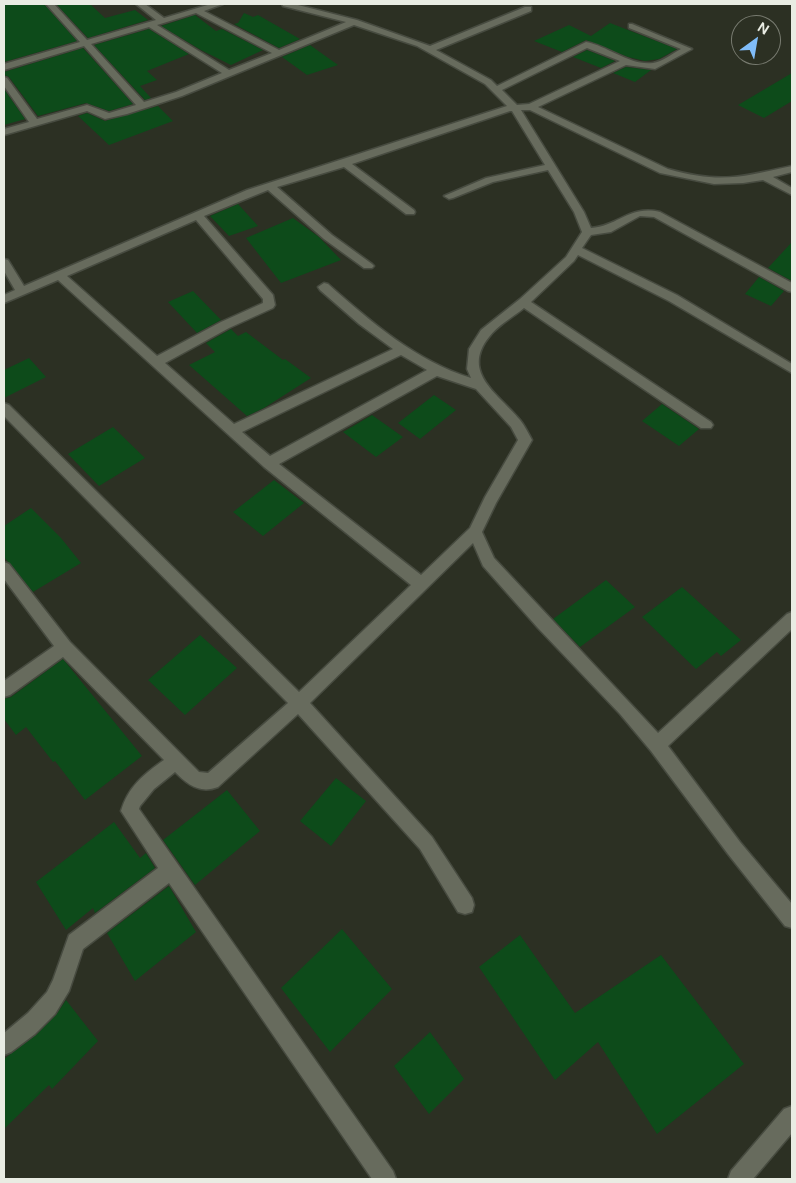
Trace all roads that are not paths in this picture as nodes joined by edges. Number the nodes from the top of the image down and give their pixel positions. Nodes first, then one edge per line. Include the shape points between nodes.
1 (50, 4) edge
2 (140, 4) edge
3 (219, 4) edge
4 (286, 4) edge
5 (528, 9) dead end
6 (196, 10) junction
7 (162, 20) junction
8 (354, 22) junction
9 (150, 24) junction
10 (632, 26) dead end
11 (85, 43) junction
12 (430, 49) junction
13 (277, 52) junction
14 (630, 62) junction
15 (4, 67) edge
16 (227, 73) junction
17 (4, 80) edge
18 (496, 90) junction
19 (142, 106) junction
20 (532, 107) junction
21 (515, 108) junction
22 (35, 123) junction
23 (4, 132) edge
24 (344, 163) junction
25 (552, 166) junction
26 (792, 169) edge
27 (764, 176) junction
28 (269, 186) junction
29 (792, 192) edge
30 (449, 196) dead end
31 (410, 212) dead end
32 (197, 215) junction
33 (587, 232) junction
34 (576, 249) junction
35 (4, 262) edge
36 (368, 266) dead end
37 (59, 275) junction
38 (324, 287) dead end
39 (792, 288) edge
40 (22, 291) junction
41 (4, 299) edge
42 (524, 302) junction
43 (403, 349) junction
44 (156, 362) junction
45 (437, 370) junction
46 (792, 370) edge
47 (480, 386) junction
48 (4, 408) edge
49 (706, 425) dead end
50 (232, 430) junction
51 (269, 463) junction
52 (475, 532) junction
53 (4, 568) edge
54 (421, 584) junction
55 (792, 619) edge
56 (64, 647) junction
57 (4, 690) edge
58 (299, 703) junction
59 (657, 745) junction
60 (176, 761) junction
61 (170, 870) junction
62 (465, 905) dead end
63 (792, 919) edge
64 (4, 1045) edge
65 (792, 1117) edge
66 (385, 1179) edge
67 (739, 1179) edge

1 - 11 street
2 - 7 street
3 - 6 street
4 - 8 street
5 - 12 street
6 - 7 street
6 - 13 street
7 - 9 street
8 - 12 street
8 - 13 street
9 - 11 street
9 - 16 street
10 - 14 street via 688,49 655,66
11 - 15 street
11 - 19 street
12 - 18 street via 488,82
13 - 16 street
14 - 18 street via 586,45
14 - 20 street
16 - 19 street
17 - 22 street
18 - 21 street
19 - 22 street via 107,116 87,108
20 - 21 street
20 - 27 street via 686,178 719,183
21 - 24 street
21 - 25 street
22 - 23 street
24 - 28 street
24 - 31 street
25 - 30 street via 490,180
25 - 33 street
26 - 27 street
27 - 29 street
28 - 32 street
28 - 36 street via 328,237
32 - 37 street
32 - 44 street via 269,298 269,305
33 - 34 street
33 - 39 street via 608,230 638,213 656,214
34 - 42 street via 570,259
34 - 46 street via 673,298
35 - 40 street
37 - 40 street
37 - 44 street
38 - 43 street via 353,314
40 - 41 street
42 - 47 street via 485,333 475,348 473,369
42 - 49 street
43 - 45 street
43 - 50 street
44 - 50 street
45 - 47 street
45 - 51 street
47 - 52 street via 516,424 525,440
48 - 58 street
50 - 51 street
51 - 54 street
52 - 54 street
52 - 59 street via 488,562
53 - 56 street
54 - 58 street
55 - 59 street
56 - 57 street
56 - 60 street
58 - 60 street via 212,781 202,782 193,778
58 - 62 street via 426,843
59 - 63 street
60 - 61 street via 142,790 131,802 130,811
61 - 64 street via 76,942 60,989 49,1006
61 - 66 street
65 - 67 street

